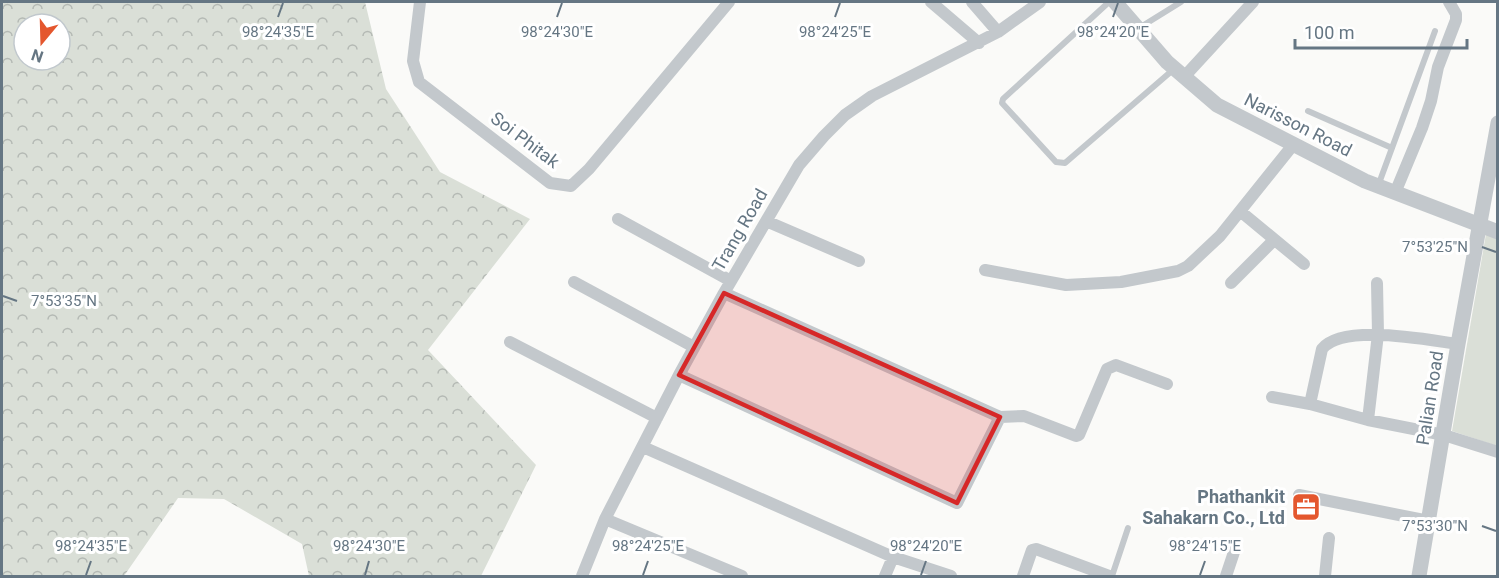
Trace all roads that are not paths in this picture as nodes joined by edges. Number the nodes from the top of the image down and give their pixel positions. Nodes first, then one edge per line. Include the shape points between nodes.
1 (420, 2) edge
2 (729, 2) edge
3 (931, 2) edge
4 (972, 2) edge
5 (1040, 2) edge
6 (1109, 2) edge
7 (1115, 2) edge
8 (1181, 2) edge
9 (1253, 2) edge
10 (1449, 2) edge
11 (1138, 29) junction
12 (1435, 31) dead end
13 (998, 32) junction
14 (979, 43) junction
15 (1179, 73) junction
16 (1308, 111) dead end
17 (1497, 123) edge
18 (1293, 145) junction
19 (1392, 148) junction
20 (1378, 186) junction
21 (1395, 193) junction
22 (1240, 211) junction
23 (618, 219) dead end
24 (766, 221) junction
25 (1480, 225) junction
26 (1497, 232) edge
27 (1274, 240) junction
28 (859, 261) dead end
29 (1304, 264) dead end
30 (985, 270) dead end
31 (731, 281) junction
32 (574, 282) dead end
33 (1231, 283) dead end
34 (1377, 283) dead end
35 (724, 293) junction
36 (1378, 334) junction
37 (510, 342) dead end
38 (1458, 344) junction
39 (694, 347) junction
40 (679, 375) junction
41 (1167, 384) dead end
42 (1272, 397) dead end
43 (1311, 404) junction
44 (1000, 417) junction
45 (657, 418) junction
46 (1368, 420) junction
47 (1444, 435) junction
48 (643, 447) junction
49 (1497, 452) edge
50 (1299, 495) dead end
51 (605, 519) junction
52 (1429, 521) junction
53 (1128, 528) dead end
54 (1329, 538) dead end
55 (1235, 549) dead end
56 (893, 557) junction
57 (927, 573) edge
58 (582, 576) edge
59 (742, 576) edge
60 (885, 576) edge
61 (951, 576) edge
62 (1023, 576) edge
63 (1111, 576) edge
64 (1226, 576) edge
65 (1325, 576) edge
66 (1419, 576) edge

1 - 2 street, Soi Phitak via 413,61 419,82 550,183 571,186
3 - 14 street
4 - 13 street
5 - 13 street, Trang Road
6 - 15 lane via 1002,99 1056,162 1065,163
7 - 11 street, Narisson Road
8 - 11 lane
9 - 15 street
10 - 21 street via 1456,20 1438,67 1422,128
11 - 15 street, Narisson Road
12 - 19 lane
13 - 14 street, Trang Road
14 - 24 street, Trang Road via 872,96 845,115 799,165
15 - 18 street, Narisson Road via 1217,105
16 - 19 lane
17 - 25 street, Palian Road
18 - 20 street, Narisson Road
18 - 22 street
19 - 20 lane
20 - 21 street, Narisson Road
21 - 25 street, Narisson Road
22 - 27 street
22 - 30 street via 1220,236 1178,271 1121,282 1066,285
23 - 31 street
24 - 28 street
24 - 31 street, Trang Road
25 - 26 street, Narisson Road
25 - 38 street, Palian Road
27 - 29 street
27 - 33 street
31 - 35 street, Trang Road
32 - 39 street
34 - 36 street
35 - 39 street, Trang Road
35 - 44 street
36 - 38 street
36 - 43 street via 1327,343 1319,358
36 - 46 street
37 - 45 street
38 - 47 street, Palian Road
39 - 40 street, Trang Road
40 - 44 street via 957,503
40 - 45 street, Trang Road
41 - 44 street via 1116,365 1107,369 1076,436 1024,416
42 - 43 street
43 - 46 street
45 - 48 street, Trang Road
46 - 47 street
47 - 49 street
47 - 52 street, Palian Road
48 - 51 street, Trang Road
48 - 56 street
50 - 52 street
51 - 58 street, Trang Road
51 - 59 street
52 - 66 street, Palian Road
53 - 63 lane
54 - 65 street
55 - 64 street
56 - 57 street
56 - 60 street
57 - 61 street
62 - 63 street via 1032,550 1036,549

